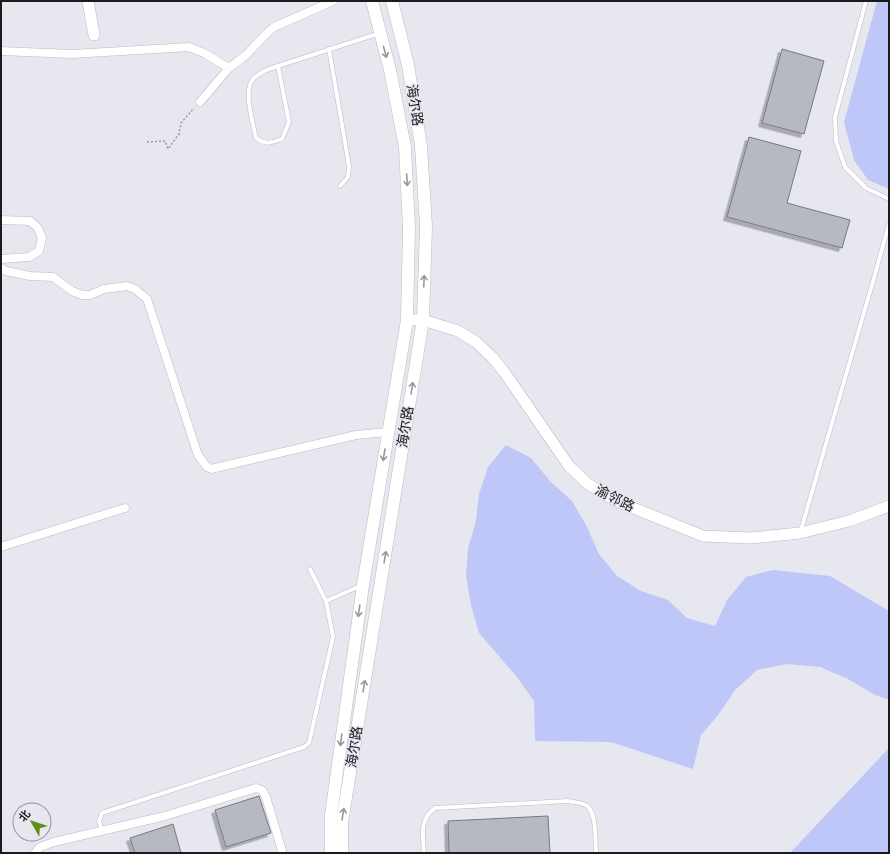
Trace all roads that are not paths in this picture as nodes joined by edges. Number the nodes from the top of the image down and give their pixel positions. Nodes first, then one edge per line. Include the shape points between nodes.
1 (88, 1) edge
2 (333, 1) edge
3 (372, 1) edge
4 (392, 1) edge
5 (866, 1) edge
6 (380, 33) junction
7 (94, 35) dead end
8 (329, 50) junction
9 (1, 51) edge
10 (278, 66) junction
11 (230, 68) junction
12 (200, 102) road end
13 (340, 186) dead end
14 (889, 199) edge
15 (1, 220) edge
16 (889, 224) edge
17 (1, 259) edge
18 (1, 268) edge
19 (407, 320) junction
20 (423, 320) junction
21 (387, 432) junction
22 (889, 506) edge
23 (125, 508) dead end
24 (800, 533) junction
25 (1, 547) edge
26 (310, 569) dead end
27 (362, 585) junction
28 (326, 601) junction
29 (102, 831) junction
30 (35, 853) edge
31 (282, 853) edge
32 (331, 853) edge
33 (342, 853) edge
34 (424, 853) edge
35 (596, 853) edge

1 - 7 main road
2 - 11 street via 274,27
3 - 6 main road, 海尔路
20 -> 4 main road, 海尔路 via 426,226 421,146 408,65
5 - 14 lane via 835,117 836,141 845,167 866,188
6 - 8 lane
6 -> 19 main road, 海尔路 via 405,147 409,228
8 - 10 lane
8 - 13 lane via 349,166 348,177
9 - 11 street via 72,54 189,47
10 - 10 lane via 254,79 249,88 248,97 256,138 262,142 271,143 282,139 289,122
11 - 12 street
15 - 17 street via 30,221 38,228 42,238 39,252 29,257
16 - 24 lane
18 - 21 street via 6,272 53,277 82,295 127,286 147,299 198,454 211,469 356,435
19 - 20 main road, 渝邻路
19 - 21 main road, 海尔路
20 - 24 main road, 渝邻路 via 458,331 476,342 492,357 569,466 588,484 616,501 703,536 751,538
33 -> 20 main road, 海尔路 via 342,822
21 -> 27 main road, 海尔路
22 - 24 main road, 渝邻路 via 849,521
23 - 25 street
26 - 28 lane
27 - 28 lane
27 -> 32 main road, 海尔路 via 331,815
28 - 29 lane via 333,637 308,743 304,748 102,813 99,821
29 - 30 street via 54,842 40,847
29 - 31 street via 165,816 256,788 262,790 266,796
34 - 35 lane via 423,822 435,808 567,801 585,805 591,810 594,817

